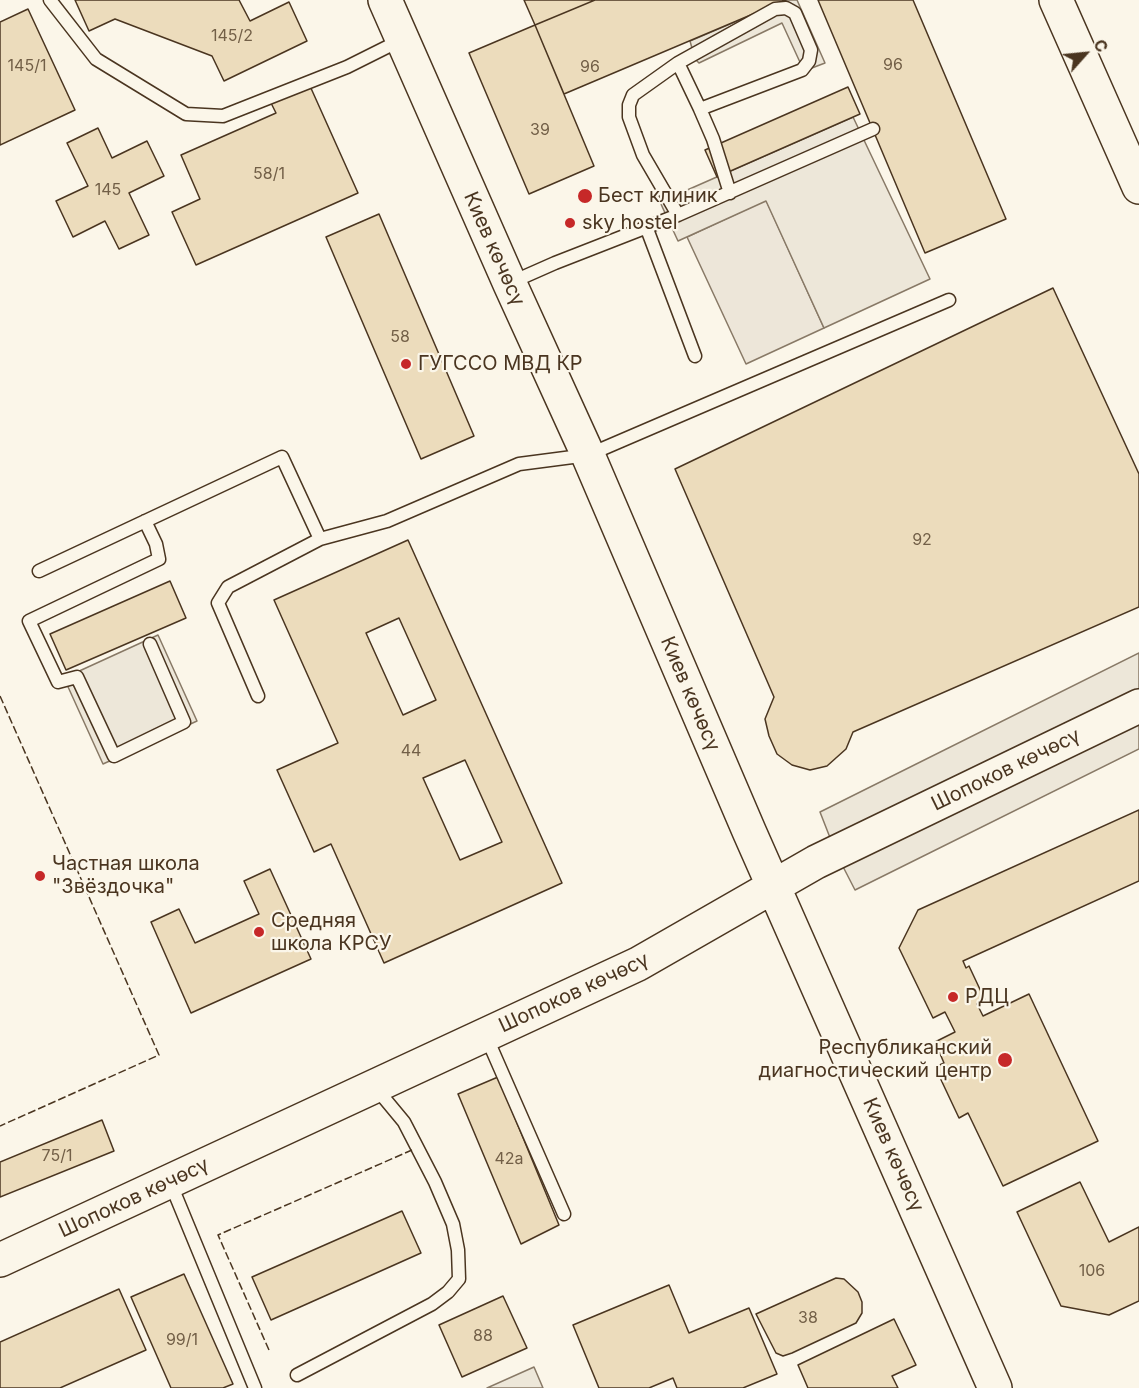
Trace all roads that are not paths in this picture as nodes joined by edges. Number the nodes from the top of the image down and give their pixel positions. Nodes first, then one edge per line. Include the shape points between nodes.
1 (50, 0) edge
2 (385, 0) edge
3 (1056, 0) edge
4 (402, 39) junction
5 (678, 63) junction
6 (700, 109) junction
7 (873, 129) dead end
8 (1139, 187) edge
9 (729, 193) junction
10 (678, 215) junction
11 (647, 229) junction
12 (510, 284) junction
13 (949, 300) dead end
14 (695, 356) dead end
15 (588, 455) junction
16 (146, 521) junction
17 (320, 539) junction
18 (39, 571) dead end
19 (150, 645) dead end
20 (258, 696) dead end
21 (1139, 706) edge
22 (775, 887) junction
23 (486, 1035) junction
24 (374, 1087) junction
25 (170, 1181) junction
26 (564, 1214) dead end
27 (0, 1260) edge
28 (297, 1376) dead end
29 (254, 1387) edge
30 (995, 1388) edge

1 - 4 lane via 96,59 186,114 223,116 347,67
2 - 4 main road, Киев көчөсү
3 - 8 main road
4 - 12 main road, Киев көчөсү
5 - 6 lane
5 - 6 lane via 775,9 786,8 795,13 811,50 802,70
5 - 10 lane via 633,95 628,117 643,155
6 - 9 lane
7 - 9 lane
9 - 10 lane
10 - 11 lane
11 - 12 lane
11 - 14 lane
12 - 15 main road, Киев көчөсү
13 - 15 lane
15 - 17 lane via 519,464 387,520
15 - 22 main road, Киев көчөсү
16 - 17 lane via 282,457
16 - 18 lane
16 - 19 lane via 159,559 29,621 58,682 77,676 114,756 184,722
17 - 20 lane via 228,587 218,603
21 - 22 main road, Шопоков көчөсү via 816,862
22 - 23 main road, Шопоков көчөсү via 638,964
22 - 30 main road, Киев көчөсү
23 - 24 main road, Шопоков көчөсү
23 - 26 lane
24 - 25 main road, Шопоков көчөсү
24 - 28 lane via 404,1122 435,1182 453,1224 459,1279 432,1304
25 - 27 main road, Шопоков көчөсү
25 - 29 lane

